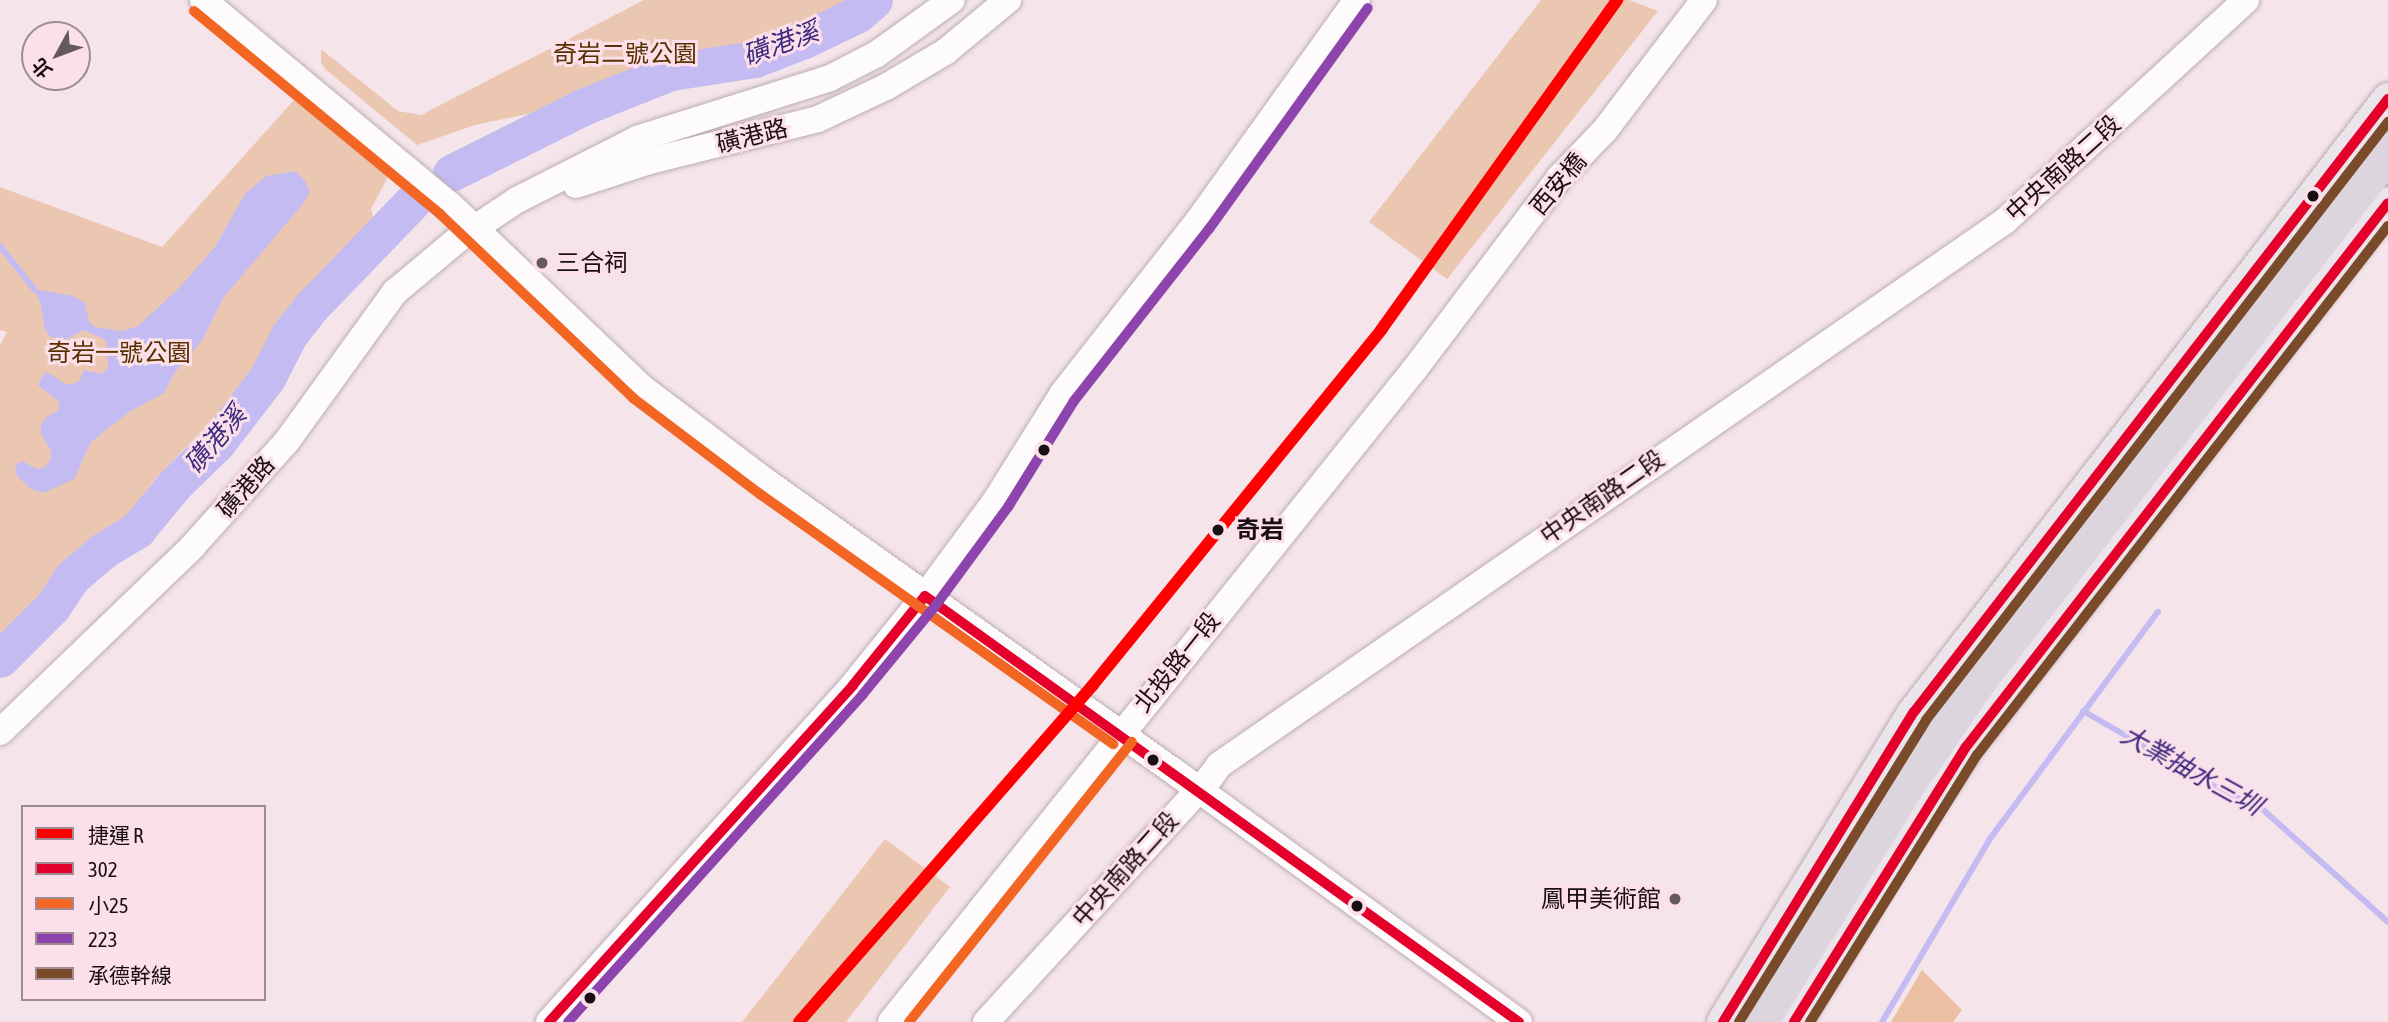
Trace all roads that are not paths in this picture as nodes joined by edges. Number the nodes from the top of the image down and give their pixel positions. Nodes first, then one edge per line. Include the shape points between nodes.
1 (203, 0) edge
2 (952, 0) edge
3 (1008, 0) edge
4 (1356, 0) edge
5 (1704, 0) edge
6 (2246, 0) edge
7 (2388, 99) edge
8 (2388, 151) edge
9 (2388, 203) edge
10 (474, 227) junction
11 (1414, 370) joint
12 (925, 596) junction
13 (0, 732) edge
14 (1121, 733) junction
15 (1197, 790) junction
16 (549, 1022) edge
17 (891, 1022) edge
18 (986, 1022) edge
19 (1519, 1022) edge
20 (1723, 1022) edge
21 (1759, 1022) edge
22 (1794, 1022) edge

1 - 10 street
2 - 10 street, 磺港路 via 877,54 830,78 637,139 548,183
3 - 10 street, 磺港路 via 945,52 818,119 599,176
4 - 12 street via 1198,220 1063,393 996,500
5 - 11 street, 西安橋 via 1605,130 1559,178
6 - 15 street, 中央南路二段 via 2005,221 1219,765
7 - 20 main road via 1914,712
8 - 21 highway via 1978,680 1903,788
9 - 22 main road via 1966,747
10 - 12 street via 641,387
10 - 13 street, 磺港路 via 396,292 287,441 192,547
11 - 14 street, 北投路一段
12 - 14 street
12 - 16 street via 853,685
14 - 15 street
14 - 17 street, 北投路一段
15 - 18 street, 中央南路二段
15 - 19 street

